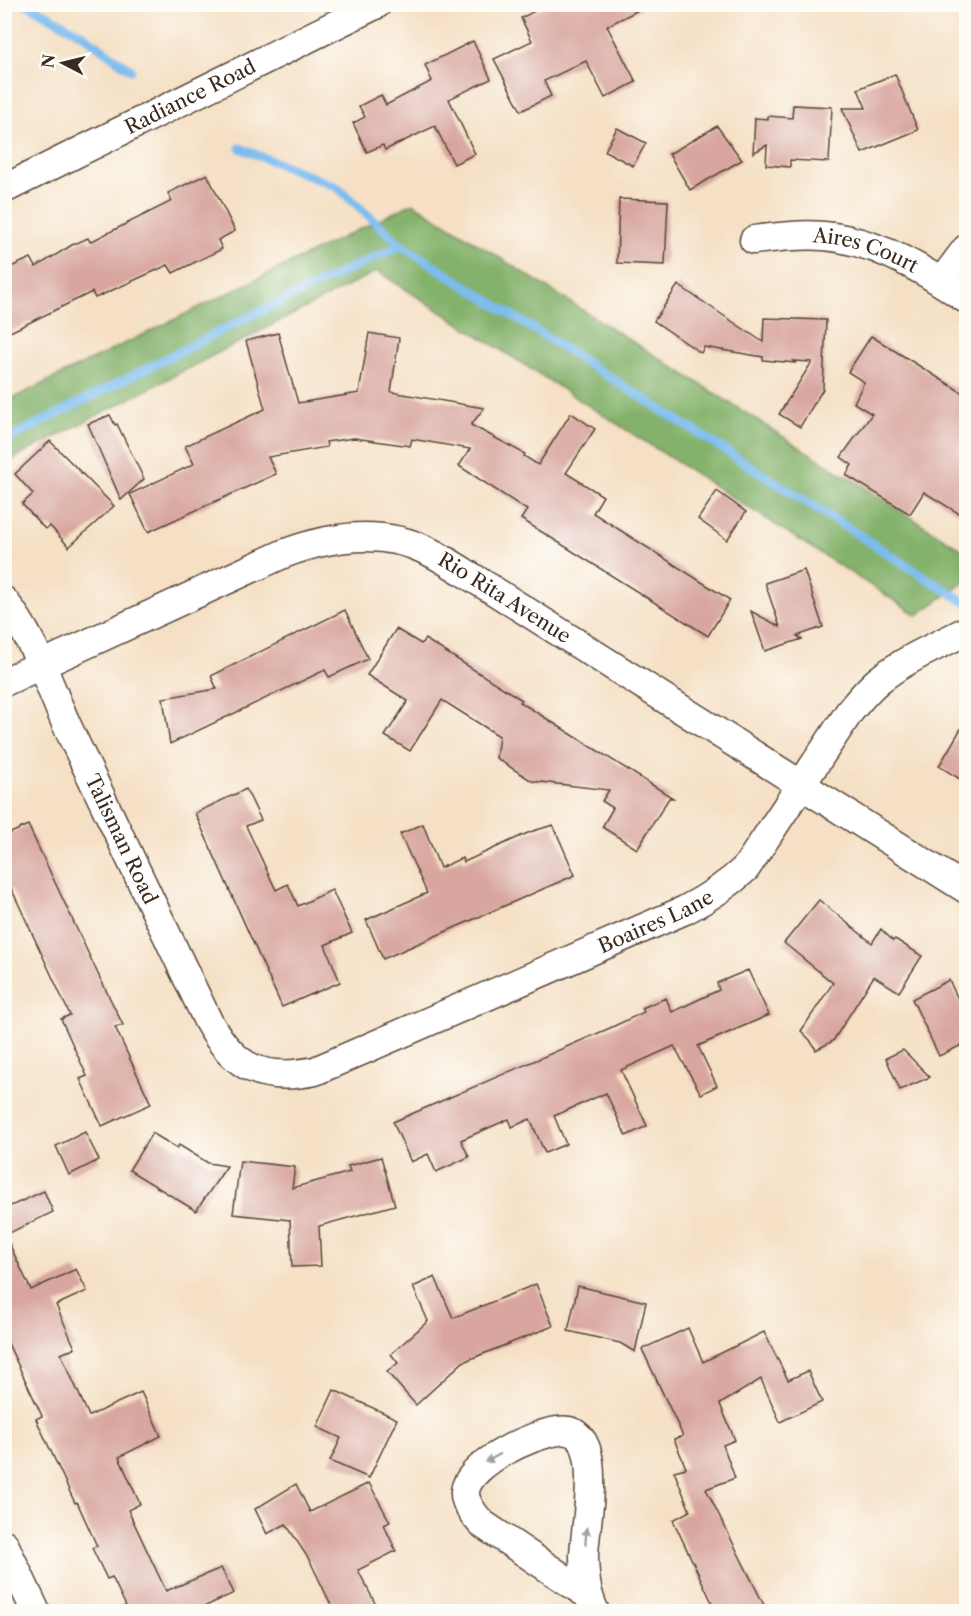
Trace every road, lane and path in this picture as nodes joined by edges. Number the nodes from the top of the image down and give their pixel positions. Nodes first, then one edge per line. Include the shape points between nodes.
1 (377, 4) edge
2 (4, 189) edge
3 (754, 240) dead end
4 (966, 249) edge
5 (942, 282) junction
6 (966, 299) edge
7 (4, 601) edge
8 (966, 631) edge
9 (40, 664) junction
10 (4, 682) edge
11 (801, 784) junction
12 (966, 889) edge
13 (250, 1068) joint
14 (4, 1544) edge
15 (591, 1603) edge
16 (36, 1611) edge

1 - 2 street, Radiance Road
3 - 5 street, Aires Court via 824,236 859,242
4 - 5 street
5 - 6 street, Aires Court
7 - 9 street, Talisman Road via 19,618
8 - 11 street, Boaires Lane via 880,678 850,711
9 - 10 street, Rio Rita Avenue
9 - 11 street, Rio Rita Avenue via 309,544 346,538 390,539 426,550 488,586
9 - 13 street, Talisman Road via 208,1022 220,1042
11 - 12 street, Rio Rita Avenue
11 - 13 street, Boaires Lane via 746,868 727,886 685,910 315,1071 282,1075
14 - 16 street
15 -> 15 street via 584,1556 591,1472 588,1451 577,1435 561,1430 540,1435 487,1460 471,1476 465,1491 468,1507 482,1523

